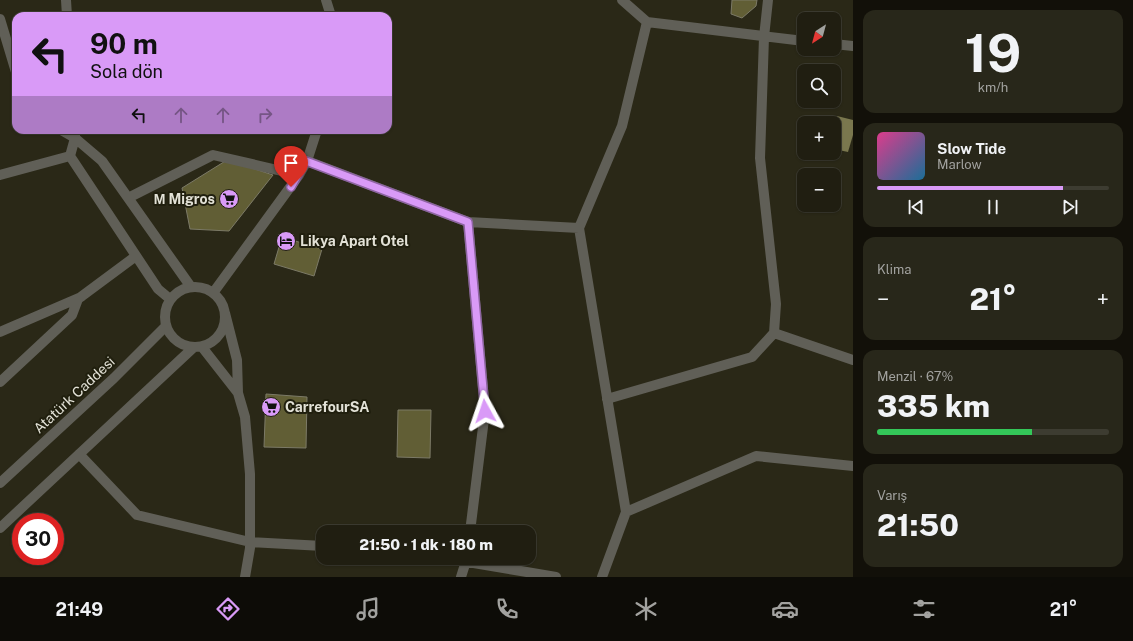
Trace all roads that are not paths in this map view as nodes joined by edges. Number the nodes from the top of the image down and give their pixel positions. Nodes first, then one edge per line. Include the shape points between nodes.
1 (66, 0) edge
2 (326, 0) edge
3 (622, 0) edge
4 (768, 0) edge
5 (67, 12) edge
6 (330, 12) edge
7 (0, 19) edge
8 (647, 22) junction
9 (764, 37) junction
10 (797, 40) edge
11 (841, 45) edge
12 (853, 46) edge
13 (12, 59) edge
14 (75, 134) edge
15 (316, 134) edge
16 (70, 156) junction
17 (306, 161) junction
18 (0, 175) edge
19 (299, 175) junction
20 (128, 198) junction
21 (468, 222) junction
22 (579, 228) junction
23 (136, 256) junction
24 (190, 287) junction
25 (213, 293) junction
26 (82, 296) junction
27 (170, 299) junction
28 (225, 312) junction
29 (166, 326) junction
30 (0, 332) edge
31 (774, 333) junction
32 (198, 347) junction
33 (853, 360) edge
34 (0, 382) edge
35 (238, 393) junction
36 (607, 399) junction
37 (79, 454) junction
38 (853, 466) edge
39 (0, 483) edge
40 (626, 512) junction
41 (471, 525) edge
42 (0, 528) edge
43 (250, 542) junction
44 (316, 546) edge
45 (464, 565) edge
46 (496, 565) edge
47 (245, 577) edge
48 (461, 577) edge
49 (556, 577) edge
50 (602, 577) edge

1 - 5 street
2 - 6 street
3 - 8 street
4 - 9 street
7 - 13 street
8 - 9 street
8 - 22 street via 622,126
9 - 10 street
9 - 31 street via 760,158 776,304
11 - 12 street
14 - 16 street
14 - 20 street via 102,161
15 - 17 street
16 - 18 street
16 - 23 street
17 - 19 street
17 - 21 street
19 - 20 street via 213,155
19 - 25 street
20 - 24 street
21 - 22 street
21 - 41 street via 485,411
22 - 36 street
23 - 26 street
23 - 27 street via 158,289
24 - 25 street via 198,287
24 - 27 street via 176,293
25 - 28 street via 219,298
26 - 30 street
26 - 34 street via 78,299 72,315
27 - 29 street via 166,307
28 - 32 street via 225,322 218,338 210,344
28 - 35 street via 237,360
29 - 32 street via 177,341 185,346
29 - 39 street, Atatürk Caddesi via 114,378
31 - 33 street
31 - 36 street via 752,357
32 - 35 street
32 - 37 street
35 - 43 street via 245,417 250,474
36 - 40 street
37 - 42 street
37 - 43 street via 138,515
38 - 40 street via 756,456
40 - 50 street
43 - 44 street
43 - 47 street
45 - 48 street
46 - 49 street

